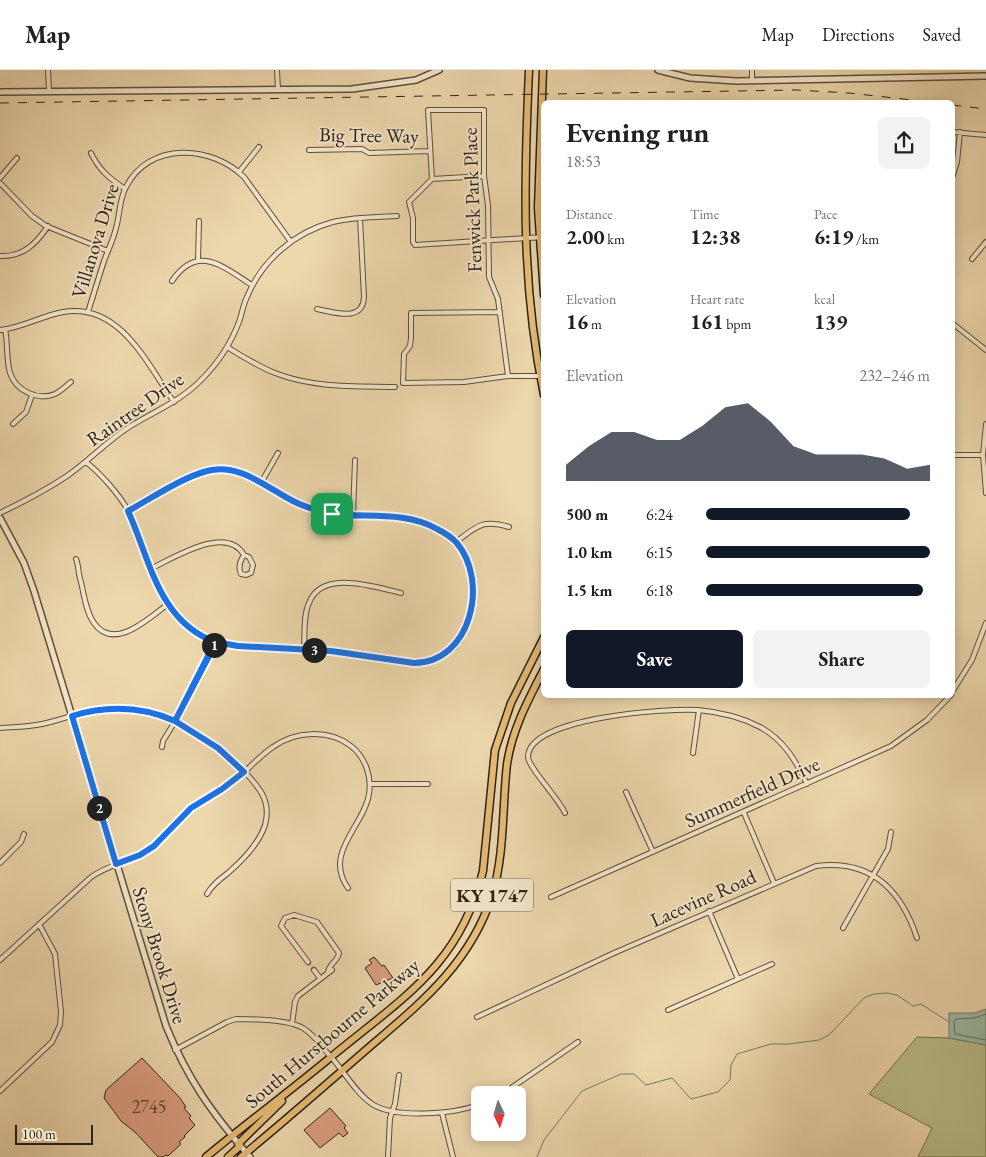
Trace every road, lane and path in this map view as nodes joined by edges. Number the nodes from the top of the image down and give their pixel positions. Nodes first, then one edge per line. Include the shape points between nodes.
1 (48, 70) edge
2 (278, 70) edge
3 (439, 70) edge
4 (529, 70) edge
5 (543, 70) edge
6 (658, 70) edge
7 (752, 70) edge
8 (986, 76) edge
9 (752, 81) junction
10 (48, 90) junction
11 (278, 90) junction
12 (0, 92) edge
13 (542, 100) edge
14 (541, 117) edge
15 (955, 132) edge
16 (960, 132) junction
17 (986, 136) edge
18 (259, 147) dead end
19 (308, 150) dead end
20 (430, 151) junction
21 (91, 153) dead end
22 (17, 158) dead end
23 (955, 170) edge
24 (238, 172) junction
25 (484, 176) junction
26 (0, 178) edge
27 (432, 179) junction
28 (0, 182) edge
29 (125, 189) junction
30 (397, 216) dead end
31 (360, 218) junction
32 (199, 221) dead end
33 (48, 226) junction
34 (524, 238) junction
35 (541, 238) edge
36 (489, 240) junction
37 (291, 242) junction
38 (986, 242) edge
39 (108, 251) junction
40 (0, 256) edge
41 (972, 259) dead end
42 (198, 261) junction
43 (172, 281) dead end
44 (252, 285) junction
45 (317, 309) dead end
46 (88, 312) junction
47 (500, 312) junction
48 (955, 325) edge
49 (3, 329) edge
50 (227, 347) junction
51 (986, 350) edge
52 (508, 376) junction
53 (540, 376) junction
54 (541, 381) edge
55 (71, 382) dead end
56 (395, 387) dead end
57 (32, 395) junction
58 (174, 402) junction
59 (13, 424) dead end
60 (986, 424) edge
61 (278, 453) dead end
62 (955, 455) edge
63 (983, 455) junction
64 (355, 460) dead end
65 (86, 462) junction
66 (261, 483) junction
67 (986, 493) edge
68 (128, 511) junction
69 (0, 513) edge
70 (353, 516) junction
71 (0, 518) edge
72 (509, 527) dead end
73 (456, 542) junction
74 (244, 555) junction
75 (76, 559) dead end
76 (150, 569) junction
77 (401, 593) dead end
78 (168, 604) junction
79 (986, 623) edge
80 (215, 642) junction
81 (541, 643) edge
82 (304, 649) junction
83 (541, 675) edge
84 (957, 686) joint
85 (955, 689) edge
86 (948, 698) edge
87 (699, 710) junction
88 (72, 716) junction
89 (175, 721) junction
90 (0, 728) edge
91 (162, 747) dead end
92 (693, 752) dead end
93 (244, 772) junction
94 (370, 784) junction
95 (428, 784) dead end
96 (807, 784) junction
97 (626, 792) dead end
98 (565, 813) dead end
99 (744, 813) junction
100 (891, 832) dead end
101 (24, 834) dead end
102 (653, 852) junction
103 (0, 863) edge
104 (116, 864) junction
105 (874, 876) junction
106 (774, 883) junction
107 (348, 888) dead end
108 (207, 894) dead end
109 (551, 897) dead end
110 (709, 912) junction
111 (39, 924) junction
112 (843, 928) dead end
113 (917, 938) dead end
114 (0, 960) edge
115 (308, 962) tunnel mouth
116 (772, 964) dead end
117 (314, 970) tunnel mouth
118 (320, 978) junction
119 (738, 979) junction
120 (668, 1010) dead end
121 (477, 1016) dead end
122 (292, 1024) junction
123 (578, 1042) dead end
124 (175, 1050) junction
125 (331, 1057) junction
126 (343, 1070) junction
127 (399, 1075) dead end
128 (300, 1083) junction
129 (514, 1086) edge
130 (0, 1091) edge
131 (471, 1106) edge
132 (393, 1110) junction
133 (442, 1113) junction
134 (231, 1136) junction
135 (239, 1145) junction
136 (246, 1156) edge
137 (206, 1157) edge
138 (228, 1157) edge
139 (388, 1157) edge
140 (452, 1157) edge

1 - 10 street
2 - 11 street
3 - 11 street via 416,80 352,88
4 - 34 main road
5 - 13 main road
6 - 9 street via 695,79
7 - 9 street
8 - 9 street
10 - 11 street
10 - 12 street
14 - 35 main road
15 - 16 street
16 - 17 street
16 - 23 street
18 - 24 street
19 - 20 street, Big Tree Way
20 - 25 street, Fenwick Park Place via 428,110 484,110
20 - 27 street
21 - 29 street via 104,175
22 - 26 street
24 - 29 street, Villanova Drive via 213,156 177,153 162,156 144,166
24 - 37 street, Villanova Drive
25 - 27 street
25 - 36 street, Fenwick Park Place
27 - 36 street via 409,202 413,244
28 - 33 street via 32,216
29 - 39 street, Villanova Drive
30 - 31 street, Raintree Drive
31 - 37 street, Raintree Drive via 322,226
31 - 45 street via 362,307 347,315
32 - 42 street
33 - 39 street
33 - 40 street via 26,250 12,256
34 - 35 street
34 - 36 street
34 - 53 main road
36 - 47 street, Fenwick Park Place via 489,277
37 - 44 street, Raintree Drive via 268,263
38 - 41 street
39 - 46 street, Villanova Drive
42 - 43 street via 186,266
42 - 44 street via 218,263
44 - 50 street, Raintree Drive
46 - 49 street via 63,312
46 - 58 street via 107,319 127,335
47 - 52 street, Fenwick Park Place
47 - 52 street via 411,314 411,338 404,354 403,383 464,382
48 - 51 street
49 - 57 street via 12,377 21,389
50 - 56 street via 276,374 296,379 328,385
50 - 58 street, Raintree Drive via 202,379
52 - 53 street
53 - 54 main road
55 - 57 street via 54,394
57 - 59 street via 26,412
58 - 65 street, Raintree Drive via 130,427
60 - 63 street
61 - 66 street
62 - 63 street
63 - 67 street
64 - 70 street
65 - 68 street
65 - 69 street, Raintree Drive via 51,486
66 - 68 street via 236,471 208,471
66 - 70 street via 313,509
68 - 76 street
70 - 73 street via 417,521
71 - 88 street, Stony Brook Drive via 24,563
72 - 73 street via 484,523
73 - 82 street via 469,570 471,606 461,636 445,655 414,663
74 - 74 street via 240,571 246,575 251,572 252,565 249,557
74 - 76 street via 232,543 212,542
75 - 78 street via 91,618 104,631 126,633
76 - 78 street
77 - 82 street via 341,582 322,587 312,597 307,609
78 - 80 street via 188,626
79 - 84 street, Summerfield Drive via 972,660
80 - 82 street
80 - 89 street
81 - 125 main road, South Hurstbourne Parkway / KY 1747 via 511,703 495,750 483,871 464,925 430,974
83 - 126 main road, South Hurstbourne Parkway / KY 1747 via 524,708 514,738 508,763 497,876 478,929 442,983
84 - 85 street, Summerfield Drive
86 - 96 street, Summerfield Drive via 927,720 891,746
87 - 92 street
87 - 96 street via 734,716 761,728 786,748
87 - 98 street via 667,710 586,720 550,733 532,746 529,764 555,795
88 - 89 street via 99,709 124,708 148,711
88 - 90 street
88 - 104 street, Stony Brook Drive
89 - 91 street
89 - 93 street via 218,748
93 - 94 street via 279,743 298,736 318,734 337,738 356,750 367,768
93 - 104 street via 191,808 154,846
93 - 108 street via 265,799 267,814 264,828 245,856
94 - 95 street
94 - 107 street via 367,802 341,855 341,877
96 - 99 street, Summerfield Drive
97 - 102 street
99 - 102 street, Summerfield Drive
99 - 106 street
100 - 105 street via 890,844
101 - 103 street via 21,842
102 - 109 street, Summerfield Drive
104 - 111 street via 90,878
104 - 124 street, Stony Brook Drive
105 - 106 street, Lacevine Road via 853,867 825,865
105 - 112 street
105 - 113 street, Lacevine Road via 901,901
106 - 110 street, Lacevine Road
110 - 119 street
110 - 121 street, Lacevine Road
111 - 114 street
111 - 130 street via 55,954 60,1025 52,1042
115 - 118 street via 281,926 284,918 294,915 321,925 339,953 329,967 330,971
116 - 119 street
117 - 118 street
118 - 122 street via 298,996
119 - 120 street
122 - 124 street via 236,1019
122 - 125 street via 306,1030
123 - 129 street
124 - 134 street, Stony Brook Drive via 196,1089
125 - 126 street
125 - 128 main road, South Hurstbourne Parkway / KY 1747
126 - 132 street via 372,1104
126 - 136 main road, South Hurstbourne Parkway / KY 1747
127 - 132 street
128 - 134 main road, South Hurstbourne Parkway / KY 1747
128 - 135 main road
131 - 133 street
132 - 133 street
132 - 139 street via 389,1123
133 - 140 street
134 - 135 street, Stony Brook Drive
134 - 137 main road, South Hurstbourne Parkway / KY 1747
135 - 136 street, Stony Brook Drive
135 - 138 main road

